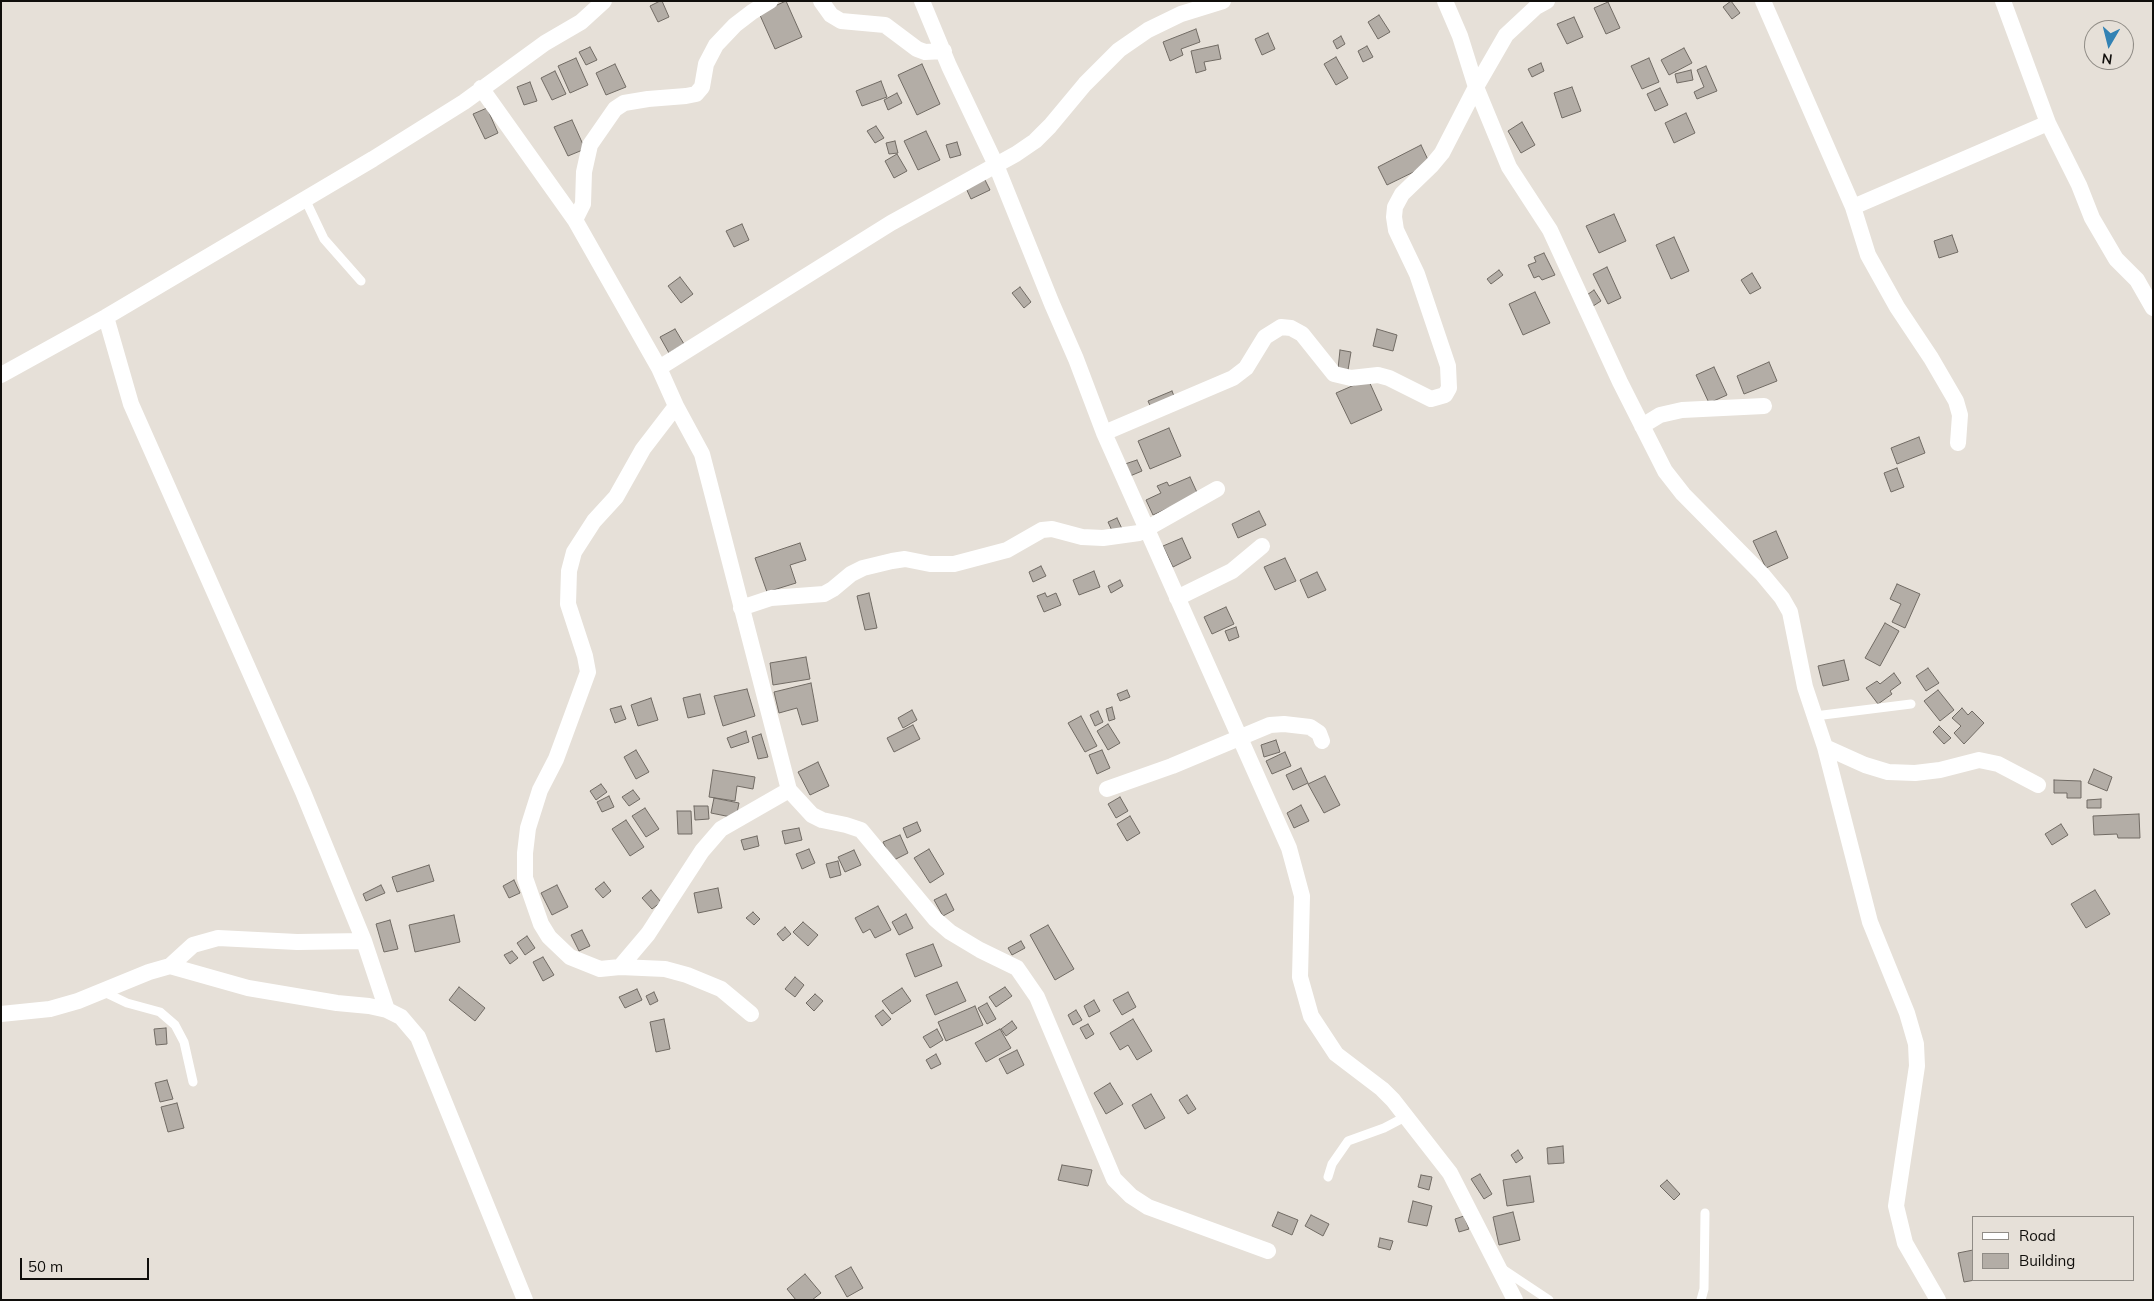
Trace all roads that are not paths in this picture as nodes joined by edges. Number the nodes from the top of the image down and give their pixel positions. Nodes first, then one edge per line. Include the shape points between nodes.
1 (604, 1) edge
2 (770, 1) edge
3 (821, 1) edge
4 (922, 1) edge
5 (1224, 1) edge
6 (1445, 1) edge
7 (1763, 1) edge
8 (2003, 1) edge
9 (1538, 3) edge
10 (944, 51) junction
11 (1476, 87) junction
12 (481, 88) junction
13 (2048, 123) junction
14 (996, 165) junction
15 (305, 199) junction
16 (1853, 207) junction
17 (575, 220) junction
18 (361, 281) dead end
19 (2145, 282) edge
20 (2153, 308) edge
21 (106, 317) junction
22 (659, 368) junction
23 (1, 375) edge
24 (676, 406) junction
25 (1764, 406) dead end
26 (1642, 426) junction
27 (1104, 434) junction
28 (1958, 442) dead end
29 (1218, 489) dead end
30 (1147, 530) junction
31 (1262, 546) dead end
32 (1177, 598) junction
33 (741, 608) junction
34 (1911, 704) dead end
35 (1815, 716) junction
36 (1239, 738) junction
37 (1322, 741) dead end
38 (1825, 746) junction
39 (2038, 785) dead end
40 (1107, 789) dead end
41 (789, 790) junction
42 (364, 941) junction
43 (170, 966) junction
44 (620, 967) junction
45 (104, 992) junction
46 (387, 1010) junction
47 (1, 1014) edge
48 (751, 1014) dead end
49 (193, 1082) dead end
50 (1406, 1117) junction
51 (1328, 1177) dead end
52 (1705, 1214) dead end
53 (1268, 1251) dead end
54 (1495, 1263) junction
55 (526, 1300) edge
56 (1515, 1300) edge
57 (1549, 1300) edge
58 (1702, 1300) edge
59 (1938, 1300) edge

1 - 12 street via 581,22
2 - 17 street via 735,25 716,45 706,64 702,87 696,94 624,103 615,109 588,152 583,204
3 - 10 street via 841,21 885,25 917,49
4 - 10 street
5 - 14 street via 1181,14 1118,50 1035,140
6 - 11 street
7 - 16 street
8 - 13 street
9 - 11 street via 1506,35
10 - 14 street
11 - 26 street via 1508,167 1550,230
11 - 27 street via 1442,153 1402,194 1394,212 1396,230 1417,274 1448,366 1449,388 1445,395 1431,399 1389,378 1350,378 1334,374 1302,334 1282,327 1265,337 1246,368 1233,378
12 - 15 street via 464,102
12 - 17 street
13 - 16 street
13 - 19 street via 2103,240 2116,259
14 - 22 street via 891,223
14 - 27 street
15 - 18 lane via 324,239
15 - 21 street
16 - 28 street via 1868,255 1956,401 1960,414
17 - 22 street
19 - 20 street
21 - 23 street
21 - 42 street via 131,404 303,792
22 - 24 street
24 - 33 street via 702,454
24 - 44 street via 643,449 616,497 594,521 574,552 569,571 568,604 588,672 556,759 540,790 528,828 525,853 525,878 535,912 549,937 570,957 586,965 600,969
25 - 26 street via 1682,410 1660,415
26 - 35 street via 1665,471 1683,494 1782,598 1790,612 1805,687
27 - 30 street
29 - 30 street
30 - 32 street
30 - 33 street via 1103,538 1042,530 1007,550 948,564 892,560 863,568 824,594 770,598
31 - 32 street via 1232,571
32 - 36 street
33 - 41 street
34 - 35 lane
35 - 38 street
36 - 37 street via 1270,725 1284,724 1310,727 1319,733
36 - 40 street
36 - 50 street via 1289,848 1302,896 1300,977 1311,1016 1336,1054 1382,1089
38 - 39 street via 1888,772 1940,770 1979,760 1998,764
38 - 59 street via 1870,922 1916,1044 1917,1066 1896,1206 1905,1243
41 - 44 street via 722,829 702,851 648,934
41 - 53 street via 817,818 861,830 934,919 980,950 1016,968 1037,996 1114,1179 1131,1196 1148,1207
42 - 43 street via 218,938 193,945
42 - 46 street
43 - 45 street
43 - 46 street via 248,988
44 - 48 street via 665,969 701,979 720,989
45 - 47 street via 50,1009
45 - 49 lane via 127,1003 160,1012 175,1025 184,1042
46 - 55 street via 401,1017 418,1037
50 - 51 lane via 1348,1141 1332,1164
50 - 54 street via 1450,1173
52 - 58 lane
54 - 56 street
54 - 57 lane

